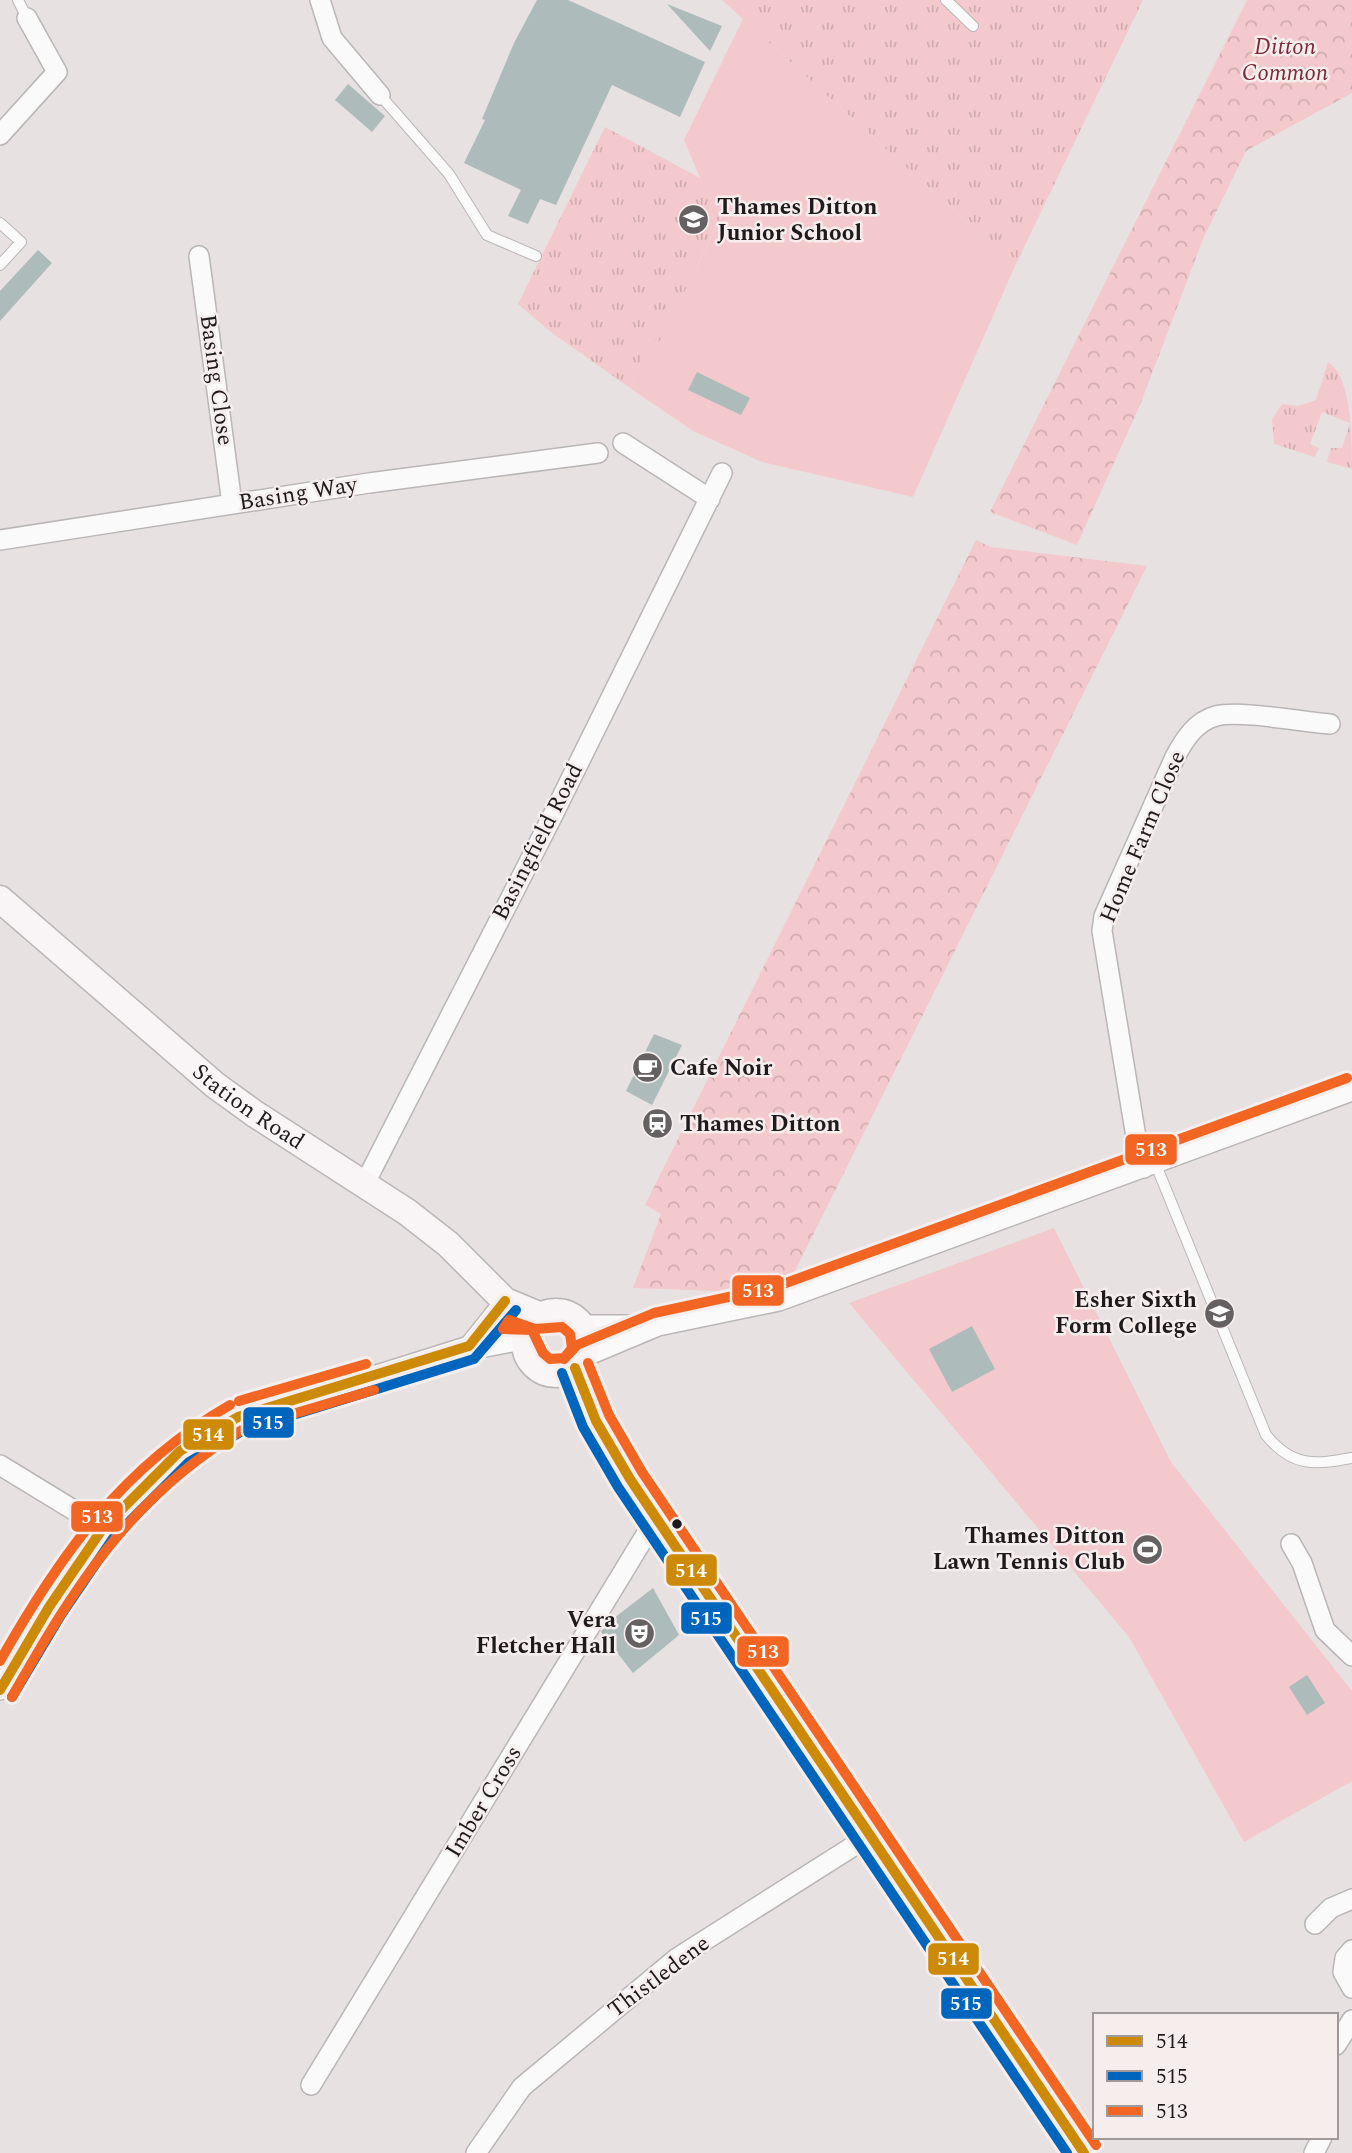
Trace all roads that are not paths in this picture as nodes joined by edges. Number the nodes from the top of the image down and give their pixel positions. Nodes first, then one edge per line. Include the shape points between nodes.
1 (18, 0) edge
2 (320, 0) edge
3 (946, 0) edge
4 (27, 18) joint
5 (973, 26) dead end
6 (380, 95) joint
7 (0, 135) edge
8 (0, 223) edge
9 (199, 256) dead end
10 (536, 256) dead end
11 (0, 265) edge
12 (623, 443) dead end
13 (598, 453) dead end
14 (722, 473) dead end
15 (710, 499) junction
16 (232, 504) junction
17 (0, 540) edge
18 (1330, 724) dead end
19 (0, 899) edge
20 (1352, 1091) edge
21 (1150, 1166) junction
22 (364, 1185) junction
23 (505, 1301) junction
24 (581, 1325) junction
25 (658, 1326) junction
26 (530, 1330) junction
27 (469, 1346) junction
28 (579, 1362) junction
29 (1352, 1458) edge
30 (0, 1465) edge
31 (656, 1518) junction
32 (103, 1528) junction
33 (1291, 1544) dead end
34 (1352, 1656) edge
35 (8, 1658) edge
36 (0, 1690) edge
37 (871, 1835) junction
38 (1352, 1899) edge
39 (1315, 1924) dead end
40 (1352, 1950) edge
41 (1352, 1988) edge
42 (1352, 2020) edge
43 (1338, 2042) edge
44 (312, 2085) dead end
45 (476, 2153) edge
46 (1084, 2153) edge

1 - 4 lane
2 - 6 street via 332,37
3 - 5 lane
4 - 7 street via 57,72
6 - 10 lane via 449,174 487,235
8 - 11 lane via 20,242
9 - 16 street, Basing Close
12 - 15 street
13 - 16 street, Basing Way
14 - 15 street, Basingfield Road
15 - 22 street, Basingfield Road
16 - 17 street, Basing Way
18 - 21 street, Home Farm Close via 1217,716 1199,724 1175,757 1104,916 1102,931 1136,1137
19 - 22 main road, Station Road via 215,1085
20 - 21 street
21 - 25 street via 779,1301
21 - 29 lane via 1266,1435 1285,1455 1298,1460 1314,1463
22 - 23 main road, Station Road via 448,1244
23 - 26 main road, Station Road
23 - 27 street
24 - 25 street
24 - 26 main road via 567,1314 551,1312
24 - 28 main road via 587,1342
25 - 28 street
26 - 27 street via 513,1340
26 - 28 main road via 527,1357 539,1369 554,1374
27 - 32 street via 238,1417 180,1451
28 - 31 main road via 596,1421
30 - 32 street
31 - 37 main road
31 - 44 street, Imber Cross
32 - 35 street
33 - 34 street via 1325,1630
35 - 36 street
37 - 45 street, Thistledene via 677,1958 522,2087
37 - 46 main road
38 - 39 street via 1331,1908
40 - 41 street via 1343,1972
42 - 43 street

